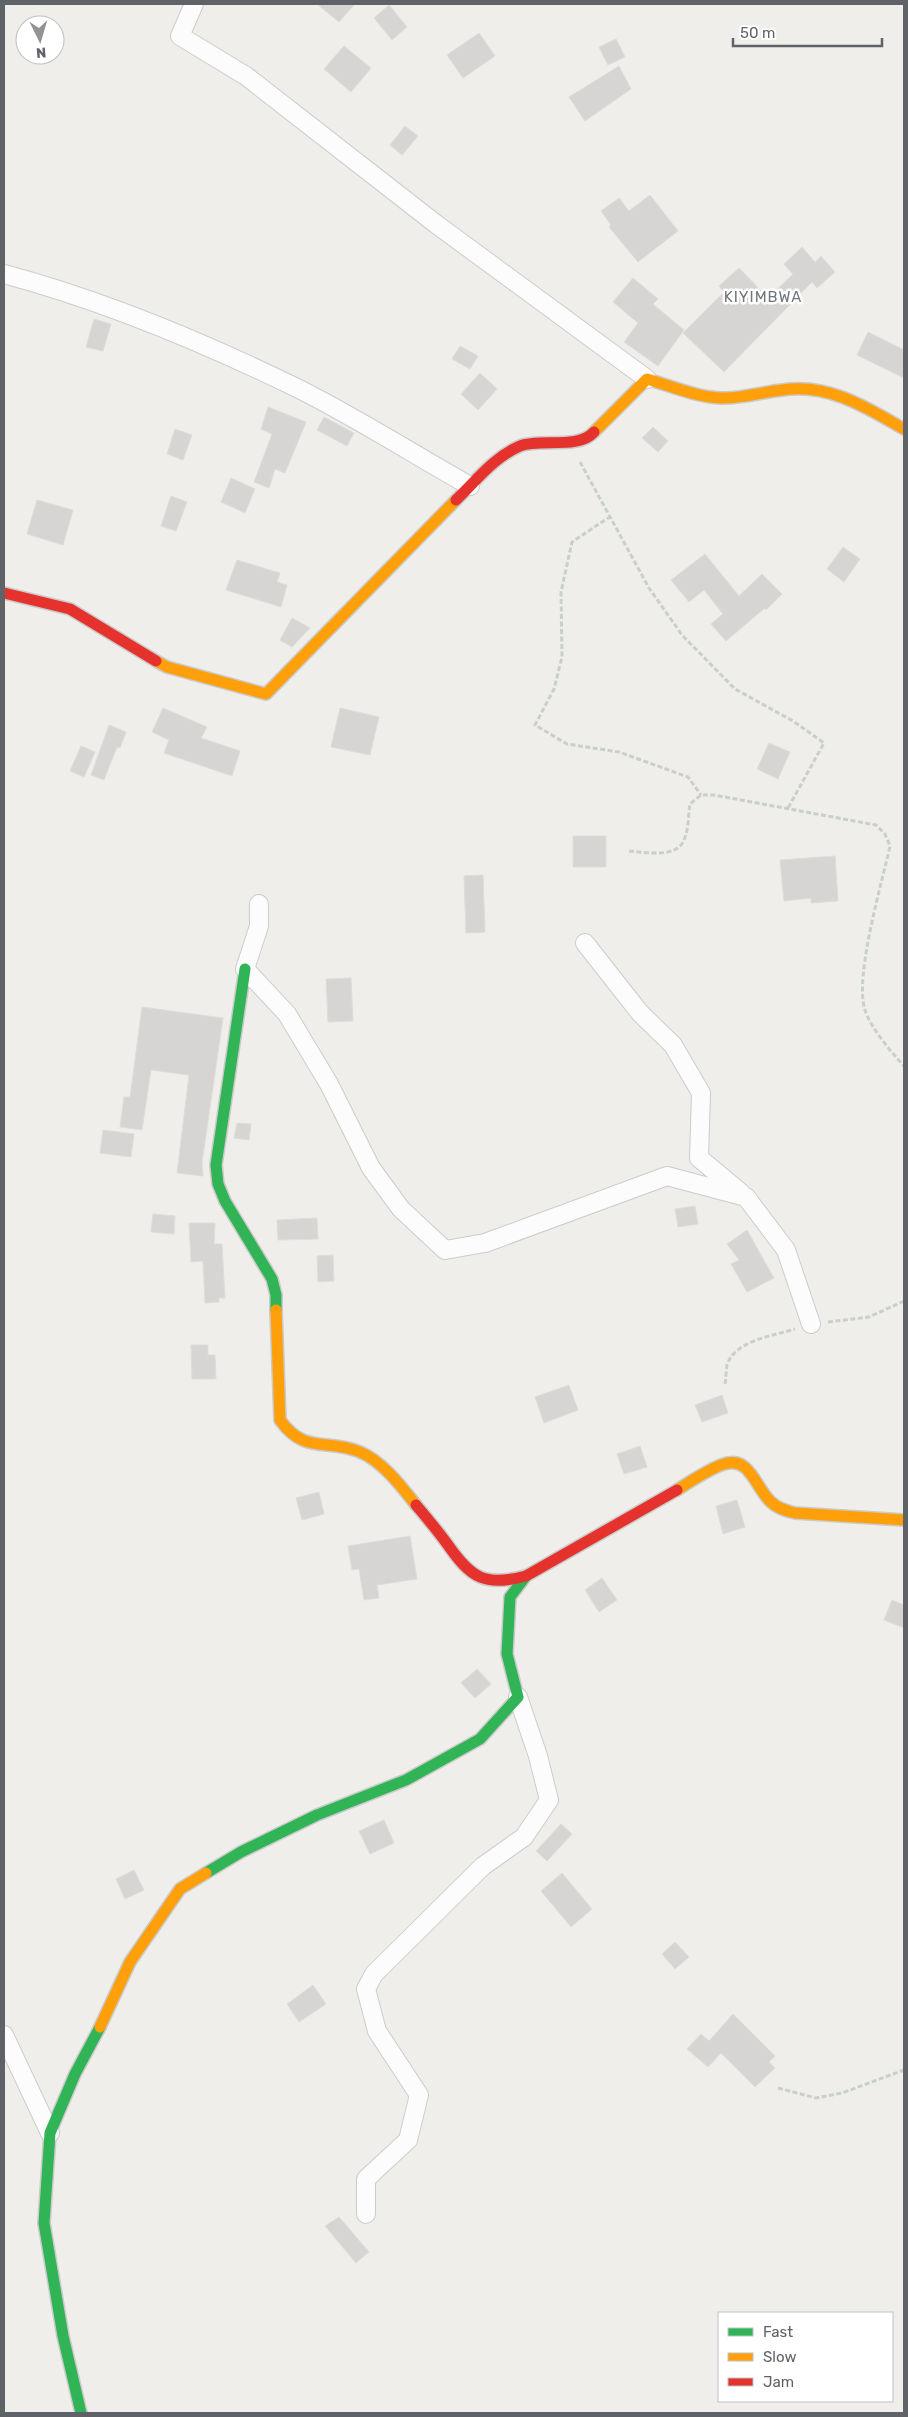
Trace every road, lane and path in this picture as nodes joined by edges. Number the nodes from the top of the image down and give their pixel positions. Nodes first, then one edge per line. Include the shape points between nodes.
1 (194, 4) edge
2 (4, 274) edge
3 (647, 379) junction
4 (904, 429) edge
5 (568, 442) junction
6 (470, 486) junction
7 (611, 516) junction
8 (4, 593) edge
9 (701, 795) junction
10 (788, 808) junction
11 (629, 851) dead end
12 (259, 904) dead end
13 (585, 943) dead end
14 (245, 969) junction
15 (904, 1066) edge
16 (746, 1197) junction
17 (811, 1324) dead end
18 (904, 1520) edge
19 (526, 1576) junction
20 (518, 1697) junction
21 (4, 2035) edge
22 (904, 2070) edge
23 (778, 2088) dead end
24 (50, 2134) junction
25 (366, 2214) dead end
26 (81, 2413) edge

1 - 3 street via 180,36 246,76 436,224
2 - 6 street via 43,284 176,333 300,390
3 - 4 street via 713,397 733,398 779,388 813,389 849,398
3 - 5 street via 591,436
5 - 6 street via 522,445 499,457
5 - 7 path
6 - 8 street via 266,694 166,667 70,609
7 - 9 path via 572,542 561,592 562,657 554,689 535,725 567,744 618,752 688,777
7 - 10 path via 649,588 682,635 735,689 793,721 824,743
9 - 10 path
9 - 11 path via 690,804 684,841 676,849 665,853
10 - 15 path via 876,825 886,834 890,846 861,981 865,1011
12 - 14 street via 259,926
13 - 16 street via 640,1013 673,1044 701,1093 699,1158
14 - 16 street via 287,1014 329,1084 371,1168 401,1209 445,1250 485,1244 667,1176
14 - 19 street via 216,1166 218,1184 225,1201 272,1279 280,1420 286,1432 298,1442 357,1449 373,1460 425,1515 470,1573 490,1580 509,1581
16 - 17 street via 786,1250
18 - 19 street via 795,1514 779,1508 768,1499 745,1465 735,1460 722,1464
19 - 20 street via 510,1597 507,1654
20 - 24 street via 480,1739 406,1780 316,1815 241,1852 180,1890 130,1962 75,2074
20 - 25 street via 550,1800 524,1837 483,1866 374,1974 366,1989 377,2031 418,2095 408,2140 366,2179
21 - 24 street
22 - 23 path via 842,2093 816,2098
24 - 26 street via 44,2223 63,2336

